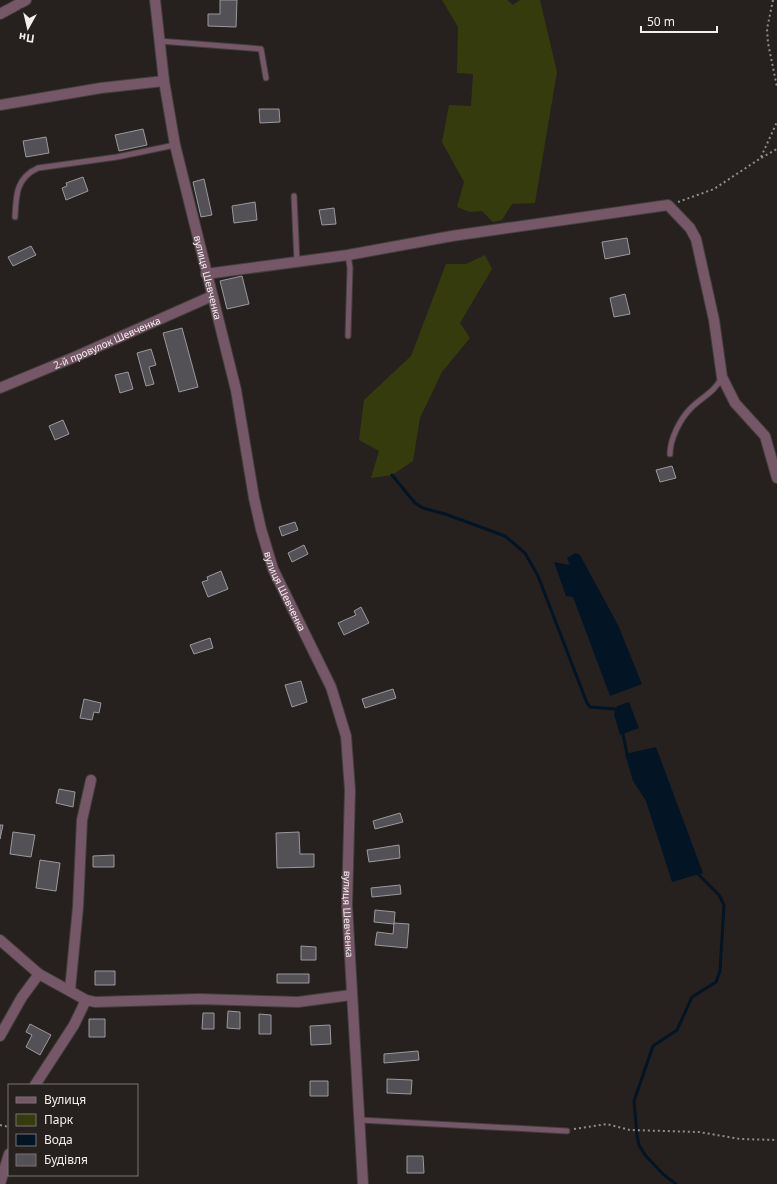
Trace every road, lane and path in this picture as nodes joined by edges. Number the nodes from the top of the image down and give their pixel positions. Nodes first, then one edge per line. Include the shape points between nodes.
1 (26, 0) edge
2 (155, 0) edge
3 (773, 0) edge
4 (0, 14) edge
5 (159, 41) junction
6 (266, 78) dead end
7 (164, 80) junction
8 (777, 87) edge
9 (0, 105) edge
10 (777, 122) edge
11 (175, 144) junction
12 (777, 149) edge
13 (760, 158) junction
14 (294, 196) dead end
15 (668, 205) junction
16 (15, 217) dead end
17 (348, 255) junction
18 (297, 262) junction
19 (206, 274) junction
20 (212, 296) junction
21 (348, 336) dead end
22 (722, 376) junction
23 (0, 388) edge
24 (670, 454) dead end
25 (777, 478) edge
26 (91, 780) dead end
27 (0, 940) edge
28 (39, 974) junction
29 (70, 990) junction
30 (351, 995) junction
31 (86, 1000) junction
32 (0, 1036) edge
33 (36, 1084) edge
34 (360, 1120) junction
35 (567, 1131) joint
36 (777, 1140) edge
37 (8, 1157) edge
38 (0, 1184) edge
39 (362, 1184) edge

1 - 4 street
2 - 5 street, вулиця Шевченка
3 - 8 path via 768,43
5 - 6 lane via 261,49
5 - 7 street, вулиця Шевченка
7 - 9 street
7 - 11 street, вулиця Шевченка
10 - 13 path
11 - 16 lane via 117,157 38,168 29,172 18,188
11 - 19 street, вулиця Шевченка
12 - 13 path
13 - 15 path via 714,188
14 - 18 lane
15 - 17 street via 452,236
15 - 22 street via 690,228 699,249 714,320
17 - 18 street
17 - 21 lane
18 - 19 street
19 - 20 street, вулиця Шевченка
20 - 23 street, 2-й провулок Шевченка
20 - 30 street, вулиця Шевченка via 236,390 254,498 267,550 273,569 331,687 346,736 350,790 347,905
22 - 24 lane via 715,390 688,412 671,441
22 - 25 street via 735,403 765,436
26 - 29 street via 82,820 78,907
27 - 28 street
28 - 29 street
28 - 32 street
29 - 31 street
30 - 31 street via 298,1002 199,999 105,1002
30 - 34 street, вулиця Шевченка
31 - 33 street via 74,1025
34 - 35 lane
34 - 39 street, вулиця Шевченка
35 - 36 path via 607,1124 630,1130 699,1132 740,1139
37 - 38 street

